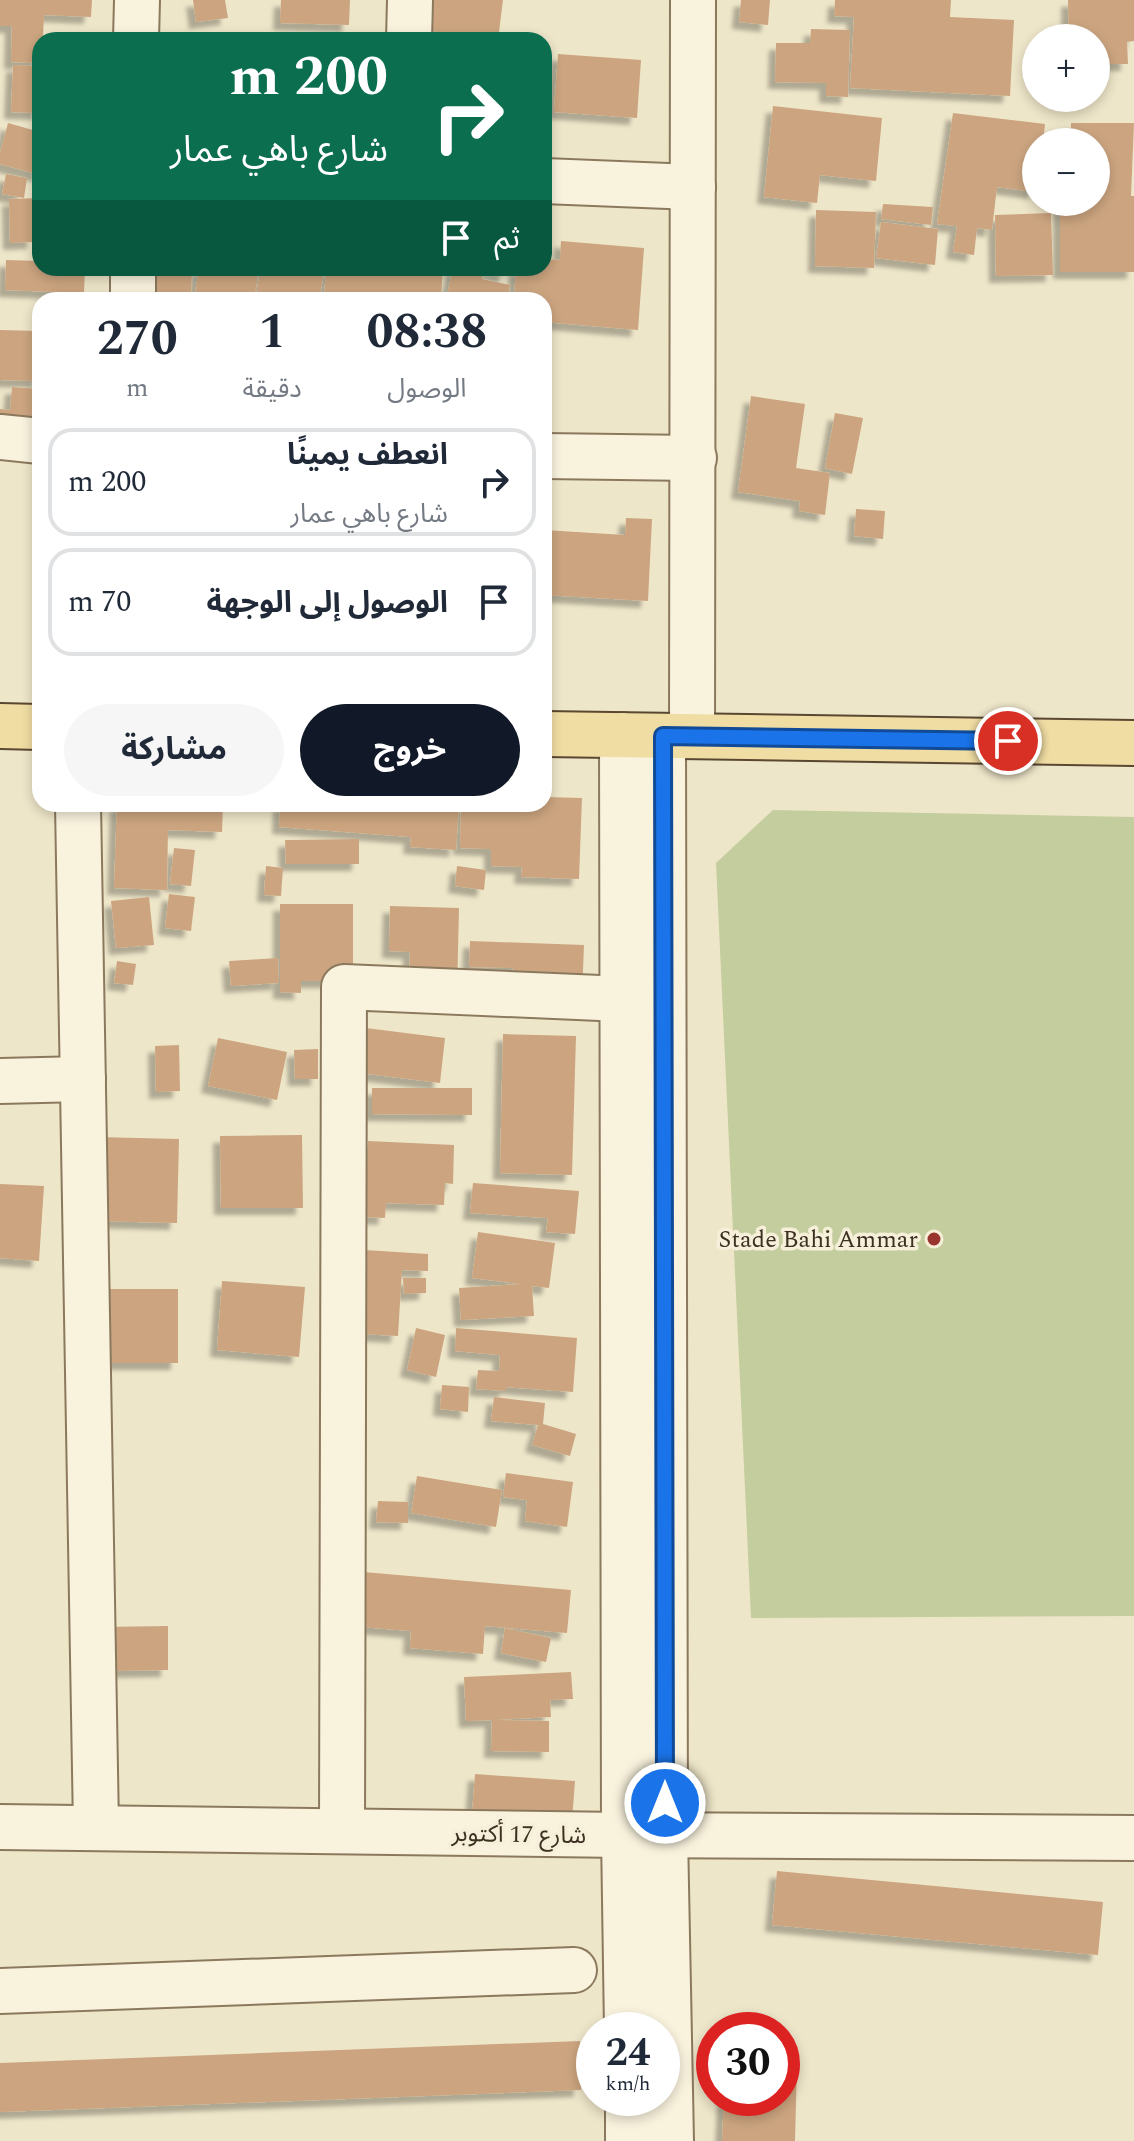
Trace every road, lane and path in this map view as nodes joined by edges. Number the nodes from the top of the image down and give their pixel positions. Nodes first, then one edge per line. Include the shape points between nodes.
1 (137, 0) edge
2 (410, 0) edge
3 (693, 0) edge
4 (136, 32) edge
5 (409, 32) edge
6 (552, 181) edge
7 (693, 187) junction
8 (0, 437) edge
9 (32, 440) edge
10 (552, 456) edge
11 (694, 458) junction
12 (0, 726) edge
13 (32, 727) edge
14 (552, 734) edge
15 (659, 736) junction
16 (1134, 743) edge
17 (78, 812) edge
18 (623, 999) junction
19 (83, 1079) junction
20 (0, 1081) edge
21 (0, 1827) edge
22 (96, 1827) junction
23 (342, 1831) junction
24 (644, 1835) junction
25 (1134, 1838) edge
26 (574, 1970) dead end
27 (0, 1991) edge
28 (629, 2012) edge
29 (628, 2116) edge
30 (628, 2141) edge
31 (671, 2141) edge

1 - 4 street
2 - 5 street
3 - 7 street
6 - 7 street
7 - 11 street
8 - 9 street
10 - 11 street
11 - 15 street
12 - 13 main road
14 - 15 main road
15 - 16 main road
15 - 18 street
15 - 24 street
17 - 19 street
18 - 23 street via 344,987
18 - 24 street
19 - 20 street
19 - 22 street
21 - 22 street, شارع 17 أكتوبر
22 - 23 street, شارع 17 أكتوبر
23 - 24 street, شارع 17 أكتوبر
24 - 25 street, شارع 17 أكتوبر
24 - 28 street
24 - 31 street
26 - 27 street
29 - 30 street

